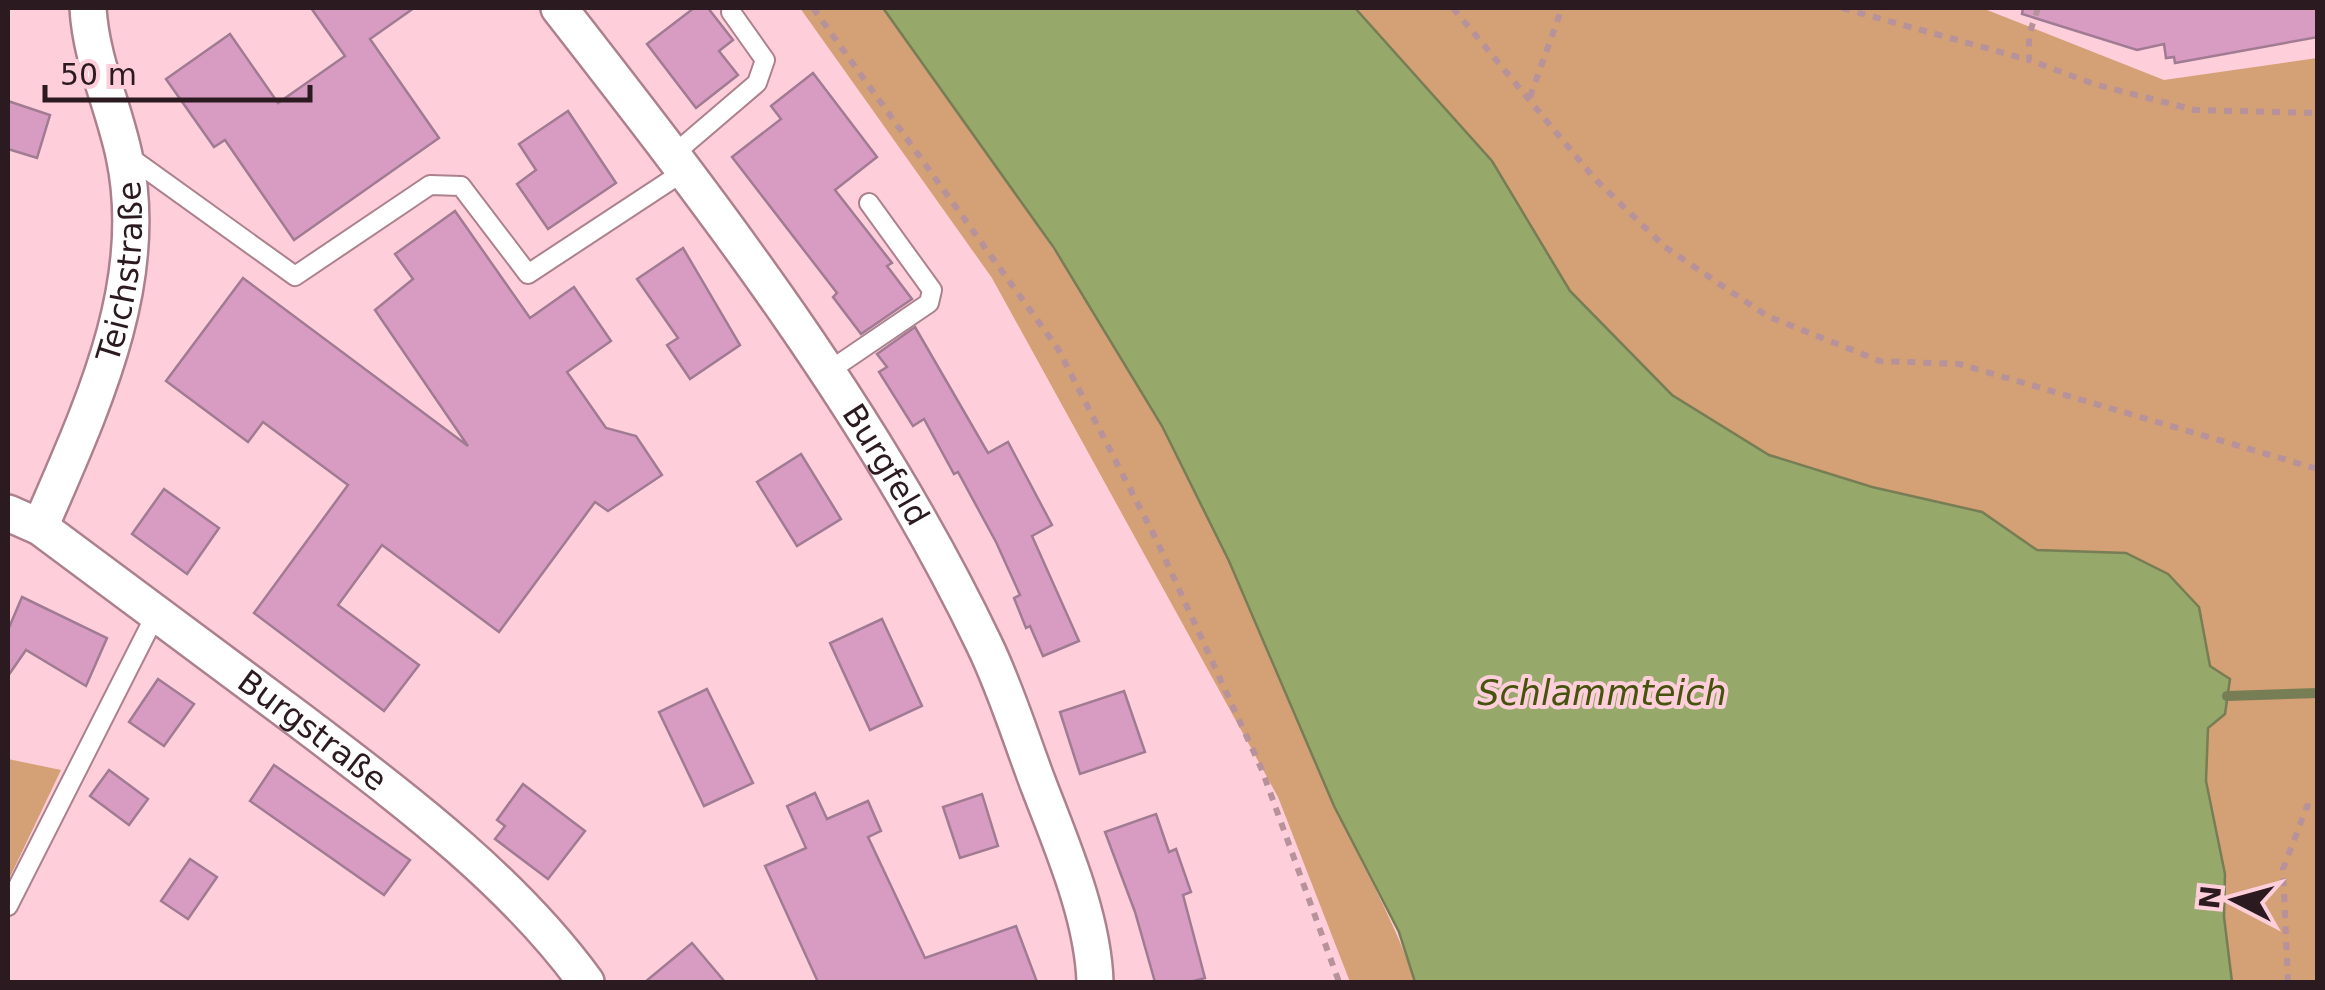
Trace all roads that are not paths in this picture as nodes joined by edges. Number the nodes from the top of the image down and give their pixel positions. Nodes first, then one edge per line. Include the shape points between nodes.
1 (88, 8) edge
2 (560, 8) edge
3 (730, 12) dead end
4 (124, 153) junction
5 (679, 162) junction
6 (869, 203) dead end
7 (826, 373) junction
8 (8, 513) edge
9 (40, 527) junction
10 (156, 614) junction
11 (8, 906) edge
12 (586, 982) edge
13 (1095, 982) edge

1 - 4 street, Teichstraße via 100,81
2 - 5 street, Burgfeld
3 - 5 lane via 765,60 762,73
4 - 5 lane via 296,276 430,185 461,186 528,274
4 - 9 street, Teichstraße via 132,214 120,323
5 - 7 street, Burgfeld
6 - 7 lane via 932,290 929,303
7 - 13 street, Burgfeld via 985,646 1054,826 1087,931
8 - 9 street, Burgstraße
9 - 10 street, Burgstraße
10 - 11 lane
10 - 12 street, Burgstraße via 372,775 474,861

